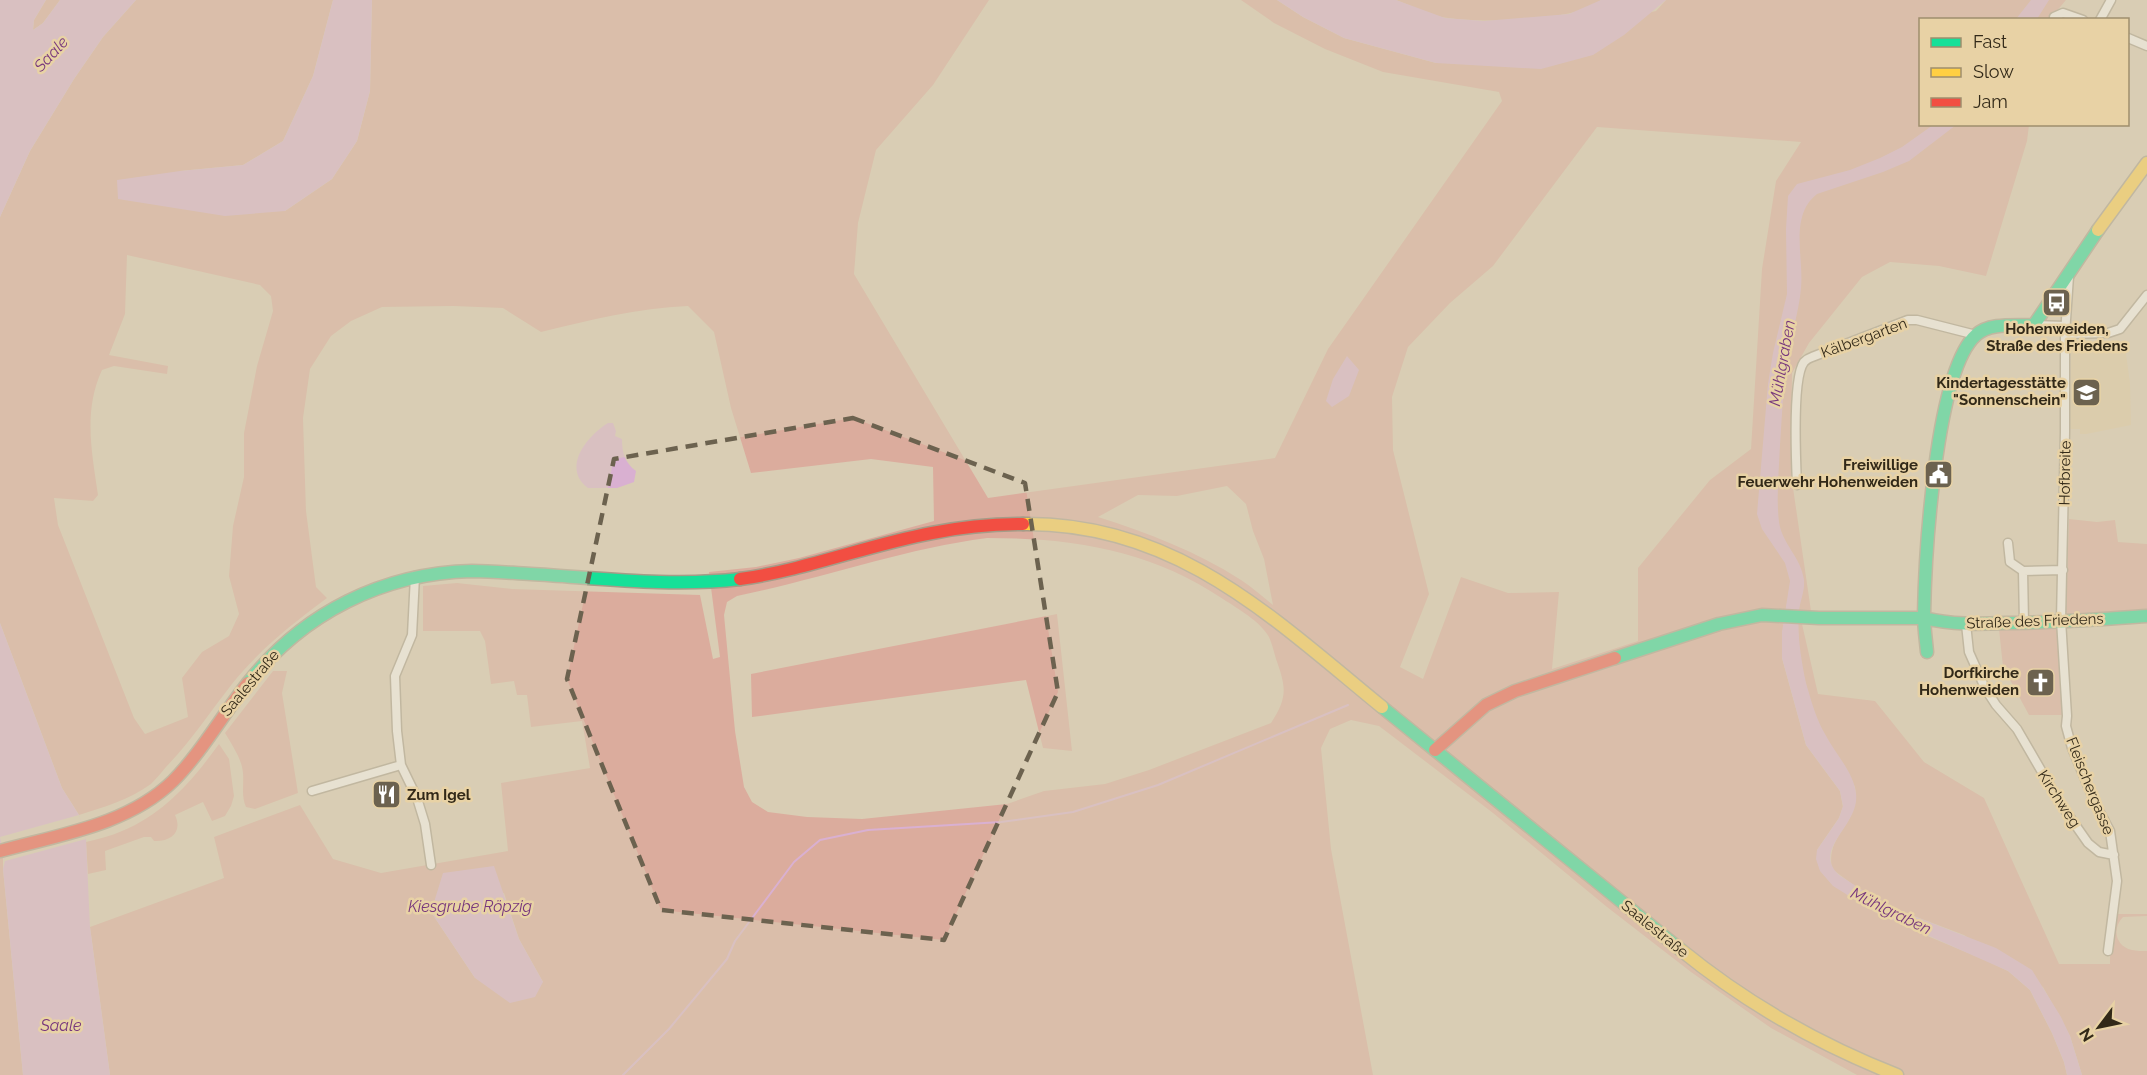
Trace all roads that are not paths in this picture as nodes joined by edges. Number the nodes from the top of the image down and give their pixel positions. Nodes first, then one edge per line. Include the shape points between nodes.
1 (2110, 0) edge
2 (2054, 18) edge
3 (2077, 18) edge
4 (2101, 18) edge
5 (2129, 39) edge
6 (2147, 46) edge
7 (2147, 163) edge
8 (2069, 275) junction
9 (2147, 296) edge
10 (2034, 325) junction
11 (2065, 330) junction
12 (1976, 334) junction
13 (1797, 485) dead end
14 (2008, 543) dead end
15 (2063, 570) junction
16 (2023, 571) junction
17 (415, 576) junction
18 (2147, 616) edge
19 (1924, 618) junction
20 (2061, 620) junction
21 (2024, 623) junction
22 (1966, 624) junction
23 (1927, 652) dead end
24 (1436, 750) junction
25 (401, 765) junction
26 (312, 791) dead end
27 (0, 851) edge
28 (2114, 855) junction
29 (431, 865) dead end
30 (2108, 951) dead end
31 (1897, 1075) edge

1 - 4 street
2 - 3 street via 2063,13
5 - 6 street
7 - 8 street via 2113,206
8 - 10 street
8 - 11 street
9 - 11 street via 2120,329 2108,333
10 - 11 street
10 - 12 street via 1990,328
11 - 15 street, Hofbreite
12 - 13 street, Kälbergarten via 1908,321 1804,363 1795,426
12 - 19 street via 1961,354 1939,437
14 - 16 street via 2010,562
15 - 16 street
15 - 20 street, Hofbreite
16 - 21 street
17 - 24 street, Saalestraße via 472,571 713,582 778,573 954,528 1025,523 1084,529 1150,546 1224,582
17 - 25 street via 411,635 395,676
17 - 27 street, Saalestraße via 351,598 290,638 249,681 178,775 145,802 100,823
18 - 20 street, Straße des Friedens
19 - 22 street, Straße des Friedens
19 - 23 street
19 - 24 street, Straße des Friedens via 1778,614 1719,624 1515,691 1486,705
20 - 21 street, Straße des Friedens
20 - 28 street, Fleischergasse via 2066,726 2082,775 2110,831
21 - 22 street, Straße des Friedens
22 - 28 street, Kirchweg via 1969,652 1985,688 2018,729 2051,790 2088,843 2099,852
24 - 31 street, Saalestraße via 1719,978 1808,1033
25 - 26 street
25 - 29 street via 426,824
28 - 30 street, Fleischergasse via 2117,881

